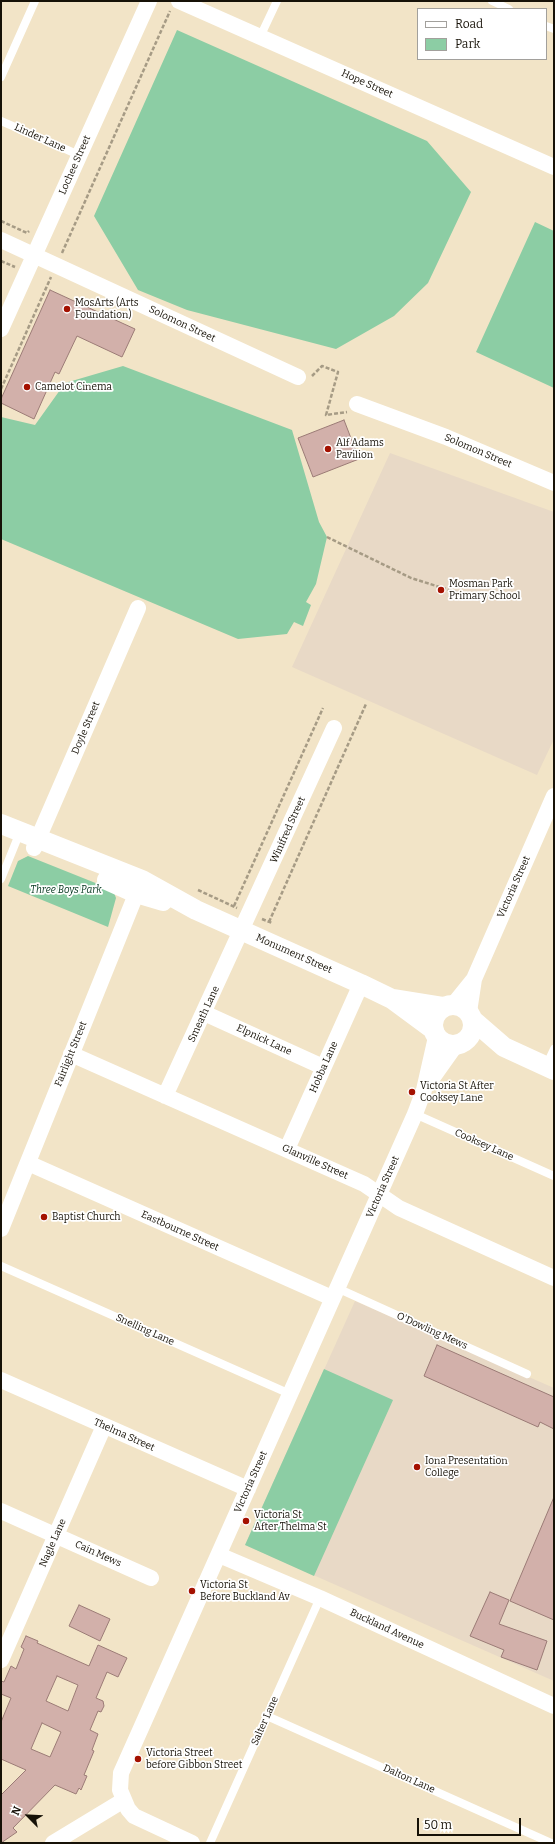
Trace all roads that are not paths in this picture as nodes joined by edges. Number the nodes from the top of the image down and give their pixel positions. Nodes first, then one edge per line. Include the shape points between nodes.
1 (35, 1) edge
2 (149, 1) edge
3 (277, 1) edge
4 (492, 1) edge
5 (175, 5) edge
6 (507, 8) edge
7 (260, 37) junction
8 (1, 77) edge
9 (1, 121) edge
10 (79, 155) junction
11 (554, 167) edge
12 (1, 240) edge
13 (34, 255) junction
14 (1, 329) edge
15 (298, 377) road end
16 (357, 404) road end
17 (554, 483) edge
18 (138, 608) dead end
19 (334, 728) dead end
20 (553, 802) edge
21 (1, 824) edge
22 (22, 839) edge
23 (1, 879) edge
24 (139, 886) junction
25 (242, 932) junction
26 (361, 984) junction
27 (392, 999) junction
28 (460, 1011) junction
29 (204, 1013) junction
30 (435, 1034) junction
31 (460, 1044) junction
32 (504, 1047) junction
33 (554, 1049) edge
34 (71, 1054) junction
35 (323, 1068) junction
36 (550, 1068) edge
37 (424, 1090) junction
38 (165, 1096) junction
39 (415, 1114) junction
40 (287, 1149) junction
41 (28, 1163) junction
42 (554, 1176) edge
43 (379, 1194) junction
44 (1, 1229) edge
45 (1, 1266) edge
46 (554, 1278) edge
47 (334, 1293) junction
48 (527, 1374) dead end
49 (1, 1380) edge
50 (290, 1394) junction
51 (104, 1426) junction
52 (248, 1489) junction
53 (1, 1511) edge
54 (57, 1535) junction
55 (219, 1555) junction
56 (150, 1578) dead end
57 (320, 1598) junction
58 (1, 1660) edge
59 (554, 1706) edge
60 (267, 1716) junction
61 (124, 1800) junction
62 (53, 1843) edge
63 (192, 1843) edge
64 (210, 1843) edge
65 (551, 1843) edge

1 - 8 lane
2 - 10 street, Lochee Street
3 - 7 lane
4 - 6 lane
5 - 7 street, Hope Street
7 - 11 street, Hope Street
9 - 10 lane, Linder Lane
10 - 13 street, Lochee Street
12 - 13 street, Solomon Street
13 - 14 street, Lochee Street
13 - 15 street, Solomon Street
16 - 17 street, Solomon Street via 446,437
18 - 22 street, Doyle Street
19 - 25 street, Winifred Street
20 - 28 street, Victoria Street
21 - 22 street, Monument Street
22 - 23 lane
22 - 24 street, Monument Street
24 - 25 street, Monument Street
24 - 34 street, Fairlight Street
25 - 26 street, Monument Street
25 - 29 street, Smeath Lane
26 - 27 street, Monument Street
26 - 35 street, Hobba Lane
27 - 28 street, Monument Street
27 - 30 street, Monument Street
28 - 30 street via 435,1017
28 - 31 street via 472,1034
28 - 32 street
29 - 35 street, Elpnick Lane
29 - 38 street, Smeath Lane
30 - 31 street via 444,1044
30 - 37 street, Victoria Street
31 - 32 street
31 - 37 street, Victoria Street
32 - 36 street
33 - 36 lane
34 - 38 street, Glanville Street
34 - 41 street, Fairlight Street
35 - 40 street, Hobba Lane
37 - 39 street, Victoria Street
38 - 40 street, Glanville Street
39 - 42 lane, Cooksey Lane
39 - 43 street, Victoria Street
40 - 43 street, Glanville Street via 364,1184
41 - 44 street, Fairlight Street
41 - 47 street, Eastbourne Street
43 - 46 street, Glanville Street via 399,1208
43 - 47 street, Victoria Street
45 - 50 lane, Snelling Lane
47 - 48 lane, O'Dowling Mews
47 - 50 street, Victoria Street
49 - 51 street, Thelma Street
50 - 52 street, Victoria Street
51 - 52 street, Thelma Street
51 - 54 street, Nagle Lane
52 - 55 street, Victoria Street
53 - 54 street, Cain Mews
54 - 56 street, Cain Mews
54 - 58 street, Nagle Lane
55 - 57 street, Buckland Avenue
55 - 61 street, Victoria Street via 121,1773
57 - 59 street, Buckland Avenue
57 - 60 lane, Salter Lane
60 - 64 lane, Salter Lane
60 - 65 lane, Dalton Lane
61 - 62 street
61 - 63 street via 134,1816

